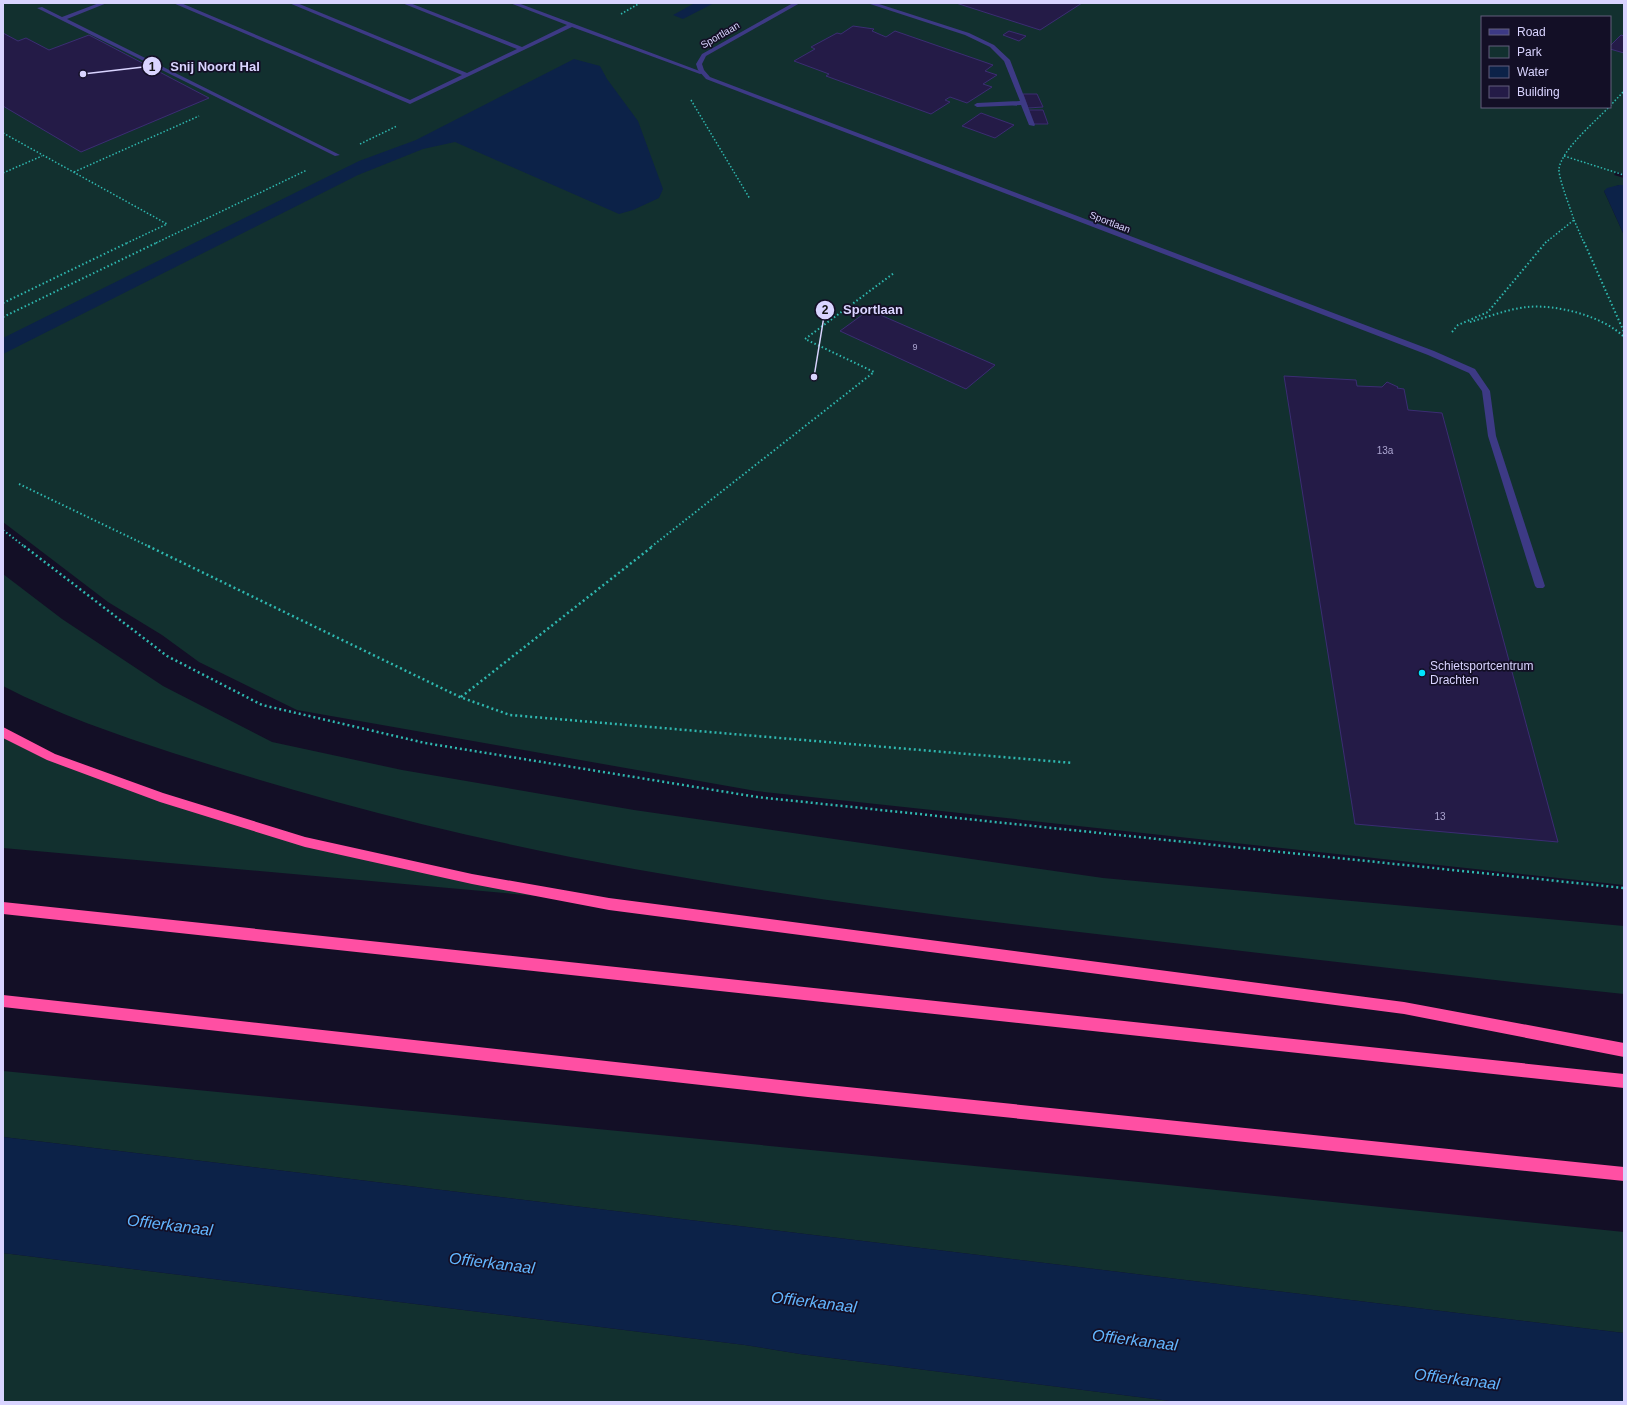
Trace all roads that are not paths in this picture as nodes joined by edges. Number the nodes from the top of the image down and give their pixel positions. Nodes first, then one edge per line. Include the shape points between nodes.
1 (104, 3) edge
2 (176, 3) edge
3 (292, 3) edge
4 (405, 3) edge
5 (513, 3) edge
6 (797, 3) edge
7 (870, 3) edge
8 (40, 8) dead end
9 (64, 18) junction
10 (572, 25) junction
11 (522, 49) junction
12 (702, 73) junction
13 (467, 75) junction
14 (1024, 103) junction
15 (977, 105) dead end
16 (1032, 125) dead end
17 (337, 155) road end
18 (1540, 586) dead end
19 (3, 732) edge
20 (3, 908) edge
21 (3, 1001) edge
22 (1624, 1050) edge
23 (1624, 1081) edge
24 (1624, 1174) edge

1 - 9 street
2 - 13 street via 410,102
3 - 13 street
4 - 11 street
5 - 10 street
6 - 12 street, Sportlaan via 704,55 700,58 699,67
7 - 14 street via 967,34 992,46 1007,60
8 - 9 street
9 - 17 street
10 - 11 street
10 - 12 street
11 - 13 street
12 - 18 street, Sportlaan via 708,78 844,131 1431,353 1472,372 1486,391 1492,436
14 - 15 street
14 - 16 street
19 - 22 highway via 52,757 191,806 305,842 472,879 609,904 1404,1008
20 - 23 highway
21 - 24 highway via 808,1090

